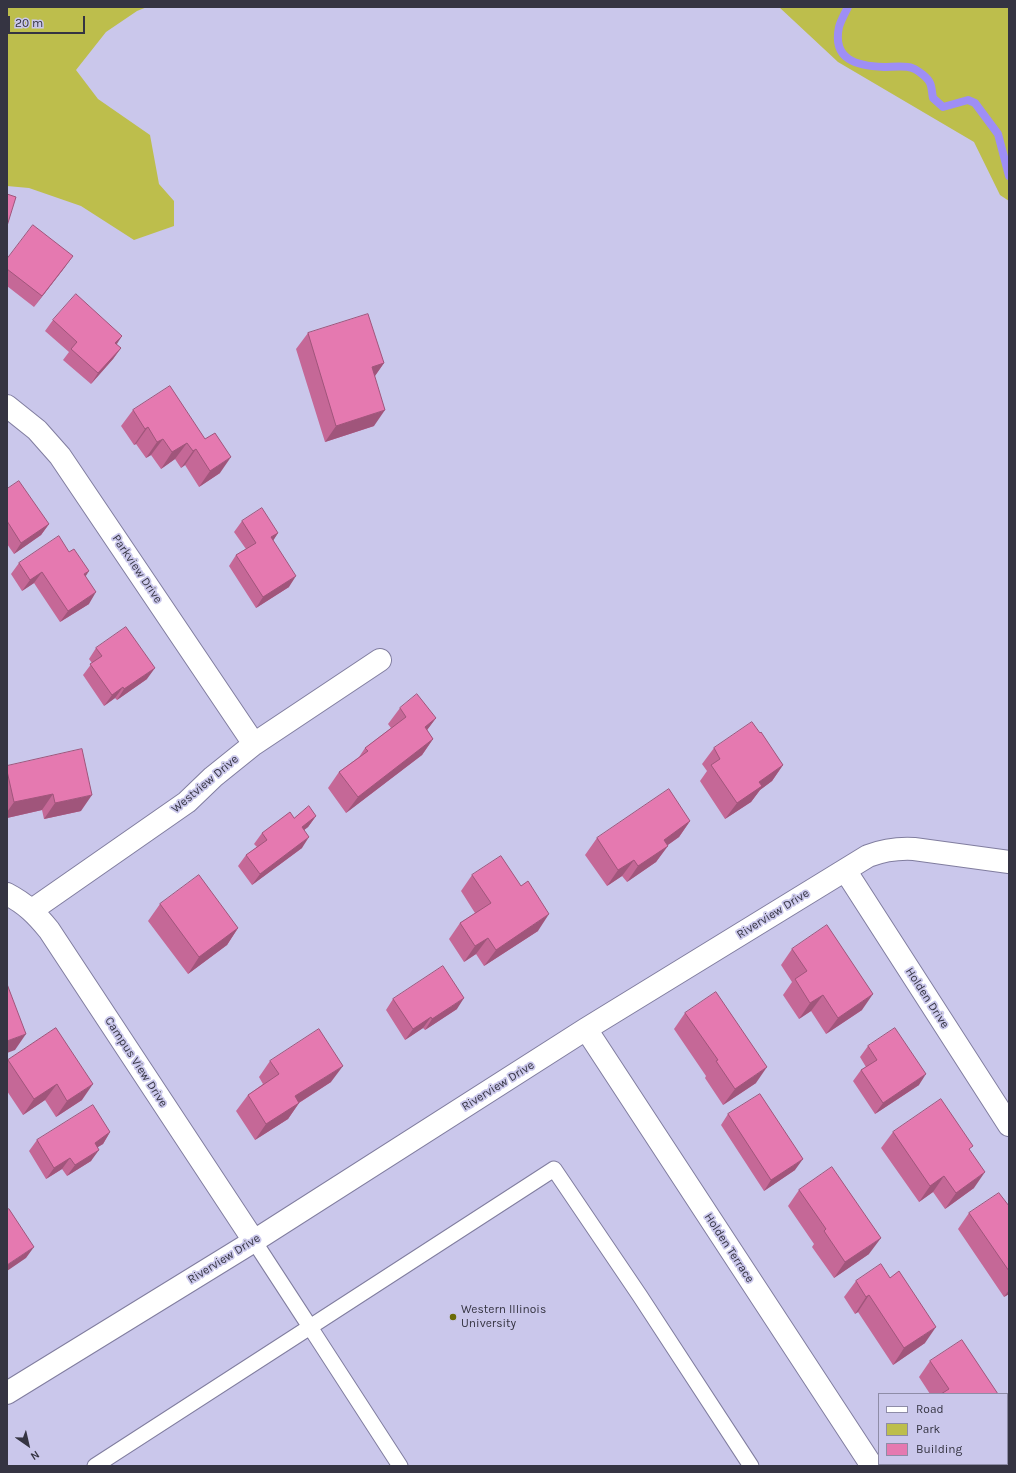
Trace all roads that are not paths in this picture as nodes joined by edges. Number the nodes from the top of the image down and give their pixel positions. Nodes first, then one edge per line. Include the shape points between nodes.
1 (7, 406) edge
2 (380, 660) dead end
3 (254, 744) junction
4 (1009, 862) edge
5 (845, 870) junction
6 (7, 894) edge
7 (32, 910) junction
8 (586, 1029) junction
9 (1009, 1125) edge
10 (254, 1240) junction
11 (310, 1327) junction
12 (7, 1393) edge
13 (95, 1466) edge
14 (400, 1466) edge
15 (751, 1466) edge
16 (872, 1466) edge

1 - 3 street, Parkview Drive via 37,430 60,456
2 - 3 street, Westview Drive
3 - 7 street, Westview Drive via 187,802
4 - 5 street, Riverview Drive via 898,848 868,856
5 - 8 street, Riverview Drive
5 - 9 street, Holden Drive
6 - 7 street, Campus View Drive
7 - 10 street, Campus View Drive via 49,930
8 - 10 street, Riverview Drive
8 - 16 street, Holden Terrace
10 - 11 lane
10 - 12 street, Riverview Drive
11 - 13 lane
11 - 14 lane
11 - 15 lane via 554,1168

